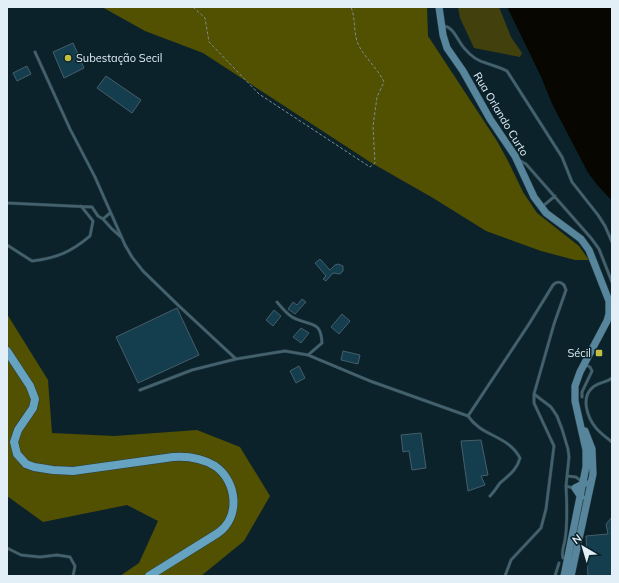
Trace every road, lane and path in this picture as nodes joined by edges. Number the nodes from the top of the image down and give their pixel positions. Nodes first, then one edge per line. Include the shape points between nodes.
1 (193, 7) edge
2 (351, 7) edge
3 (439, 7) edge
4 (441, 26) junction
5 (35, 52) dead end
6 (517, 160) junction
7 (555, 196) junction
8 (7, 203) edge
9 (81, 206) junction
10 (542, 207) junction
11 (110, 213) junction
12 (103, 219) junction
13 (122, 238) junction
14 (612, 242) edge
15 (7, 245) edge
16 (612, 282) edge
17 (277, 302) dead end
18 (7, 351) edge
19 (308, 355) junction
20 (236, 359) junction
21 (584, 363) junction
22 (612, 378) edge
23 (140, 390) dead end
24 (534, 394) junction
25 (582, 397) dead end
26 (578, 414) junction
27 (468, 416) junction
28 (581, 429) junction
29 (612, 442) edge
30 (593, 474) junction
31 (567, 476) junction
32 (576, 477) junction
33 (583, 485) junction
34 (566, 486) junction
35 (575, 488) junction
36 (490, 496) dead end
37 (581, 497) junction
38 (7, 548) edge
39 (575, 554) junction
40 (563, 558) dead end
41 (559, 563) dead end
42 (73, 576) edge
43 (148, 576) edge
44 (505, 576) edge
45 (555, 576) edge
46 (564, 576) edge
47 (571, 576) edge

1 - 2 path via 205,18 209,42 259,94 370,168 375,163 373,126 377,97 384,82 359,46
3 - 4 main road, Rua Orlando Curto
4 - 6 main road, Rua Orlando Curto via 448,48
4 - 14 lane via 449,27 465,50 474,57 507,71 562,157 572,182 598,215
5 - 11 lane
6 - 7 lane via 526,164
6 - 10 main road, Rua Orlando Curto via 531,193
7 - 10 lane
7 - 16 lane via 599,250
8 - 9 lane
9 - 12 lane via 92,207
9 - 15 lane via 93,221 90,236 78,246 53,258 32,261
10 - 21 main road, Rua Orlando Curto via 586,246 609,301 607,320
11 - 12 lane
11 - 13 lane
12 - 13 lane
13 - 20 lane via 143,271
17 - 19 lane via 285,312 295,319 314,324 322,334 322,343
18 - 43 main road via 30,386 35,399 33,408 18,430 14,442 17,454 26,464 73,471 188,457 201,459 214,466 226,478 234,505 227,525
19 - 20 lane via 285,351
19 - 27 lane via 370,381
20 - 23 lane via 192,370
21 - 25 lane via 592,372
21 - 26 main road, Rua Orlando Curto via 575,390
22 - 29 lane via 596,384 591,389 586,399 586,408 595,427
24 - 27 lane via 566,290 560,282 553,285
24 - 31 lane via 551,407 557,416 568,448
24 - 44 lane via 534,403 554,446 546,509 541,528 511,560
26 - 28 main road, Rua Orlando Curto
26 - 30 main road, Rua Orlando Curto via 592,450
27 - 36 lane via 472,423 516,450 520,458 518,465
28 - 32 lane via 582,471 581,475
28 - 33 main road, Rua Orlando Curto via 586,454
30 - 33 main road
30 - 39 main road, Rua Orlando Curto
31 - 32 lane
31 - 34 lane
32 - 33 lane
33 - 35 main road
33 - 37 main road, Rua Orlando Curto
33 - 39 lane via 585,494
34 - 35 lane
34 - 40 lane via 567,522
35 - 37 main road
37 - 46 main road, Rua Orlando Curto
38 - 42 lane via 21,555 70,556 75,566
39 - 47 main road, Rua Orlando Curto
41 - 45 lane

